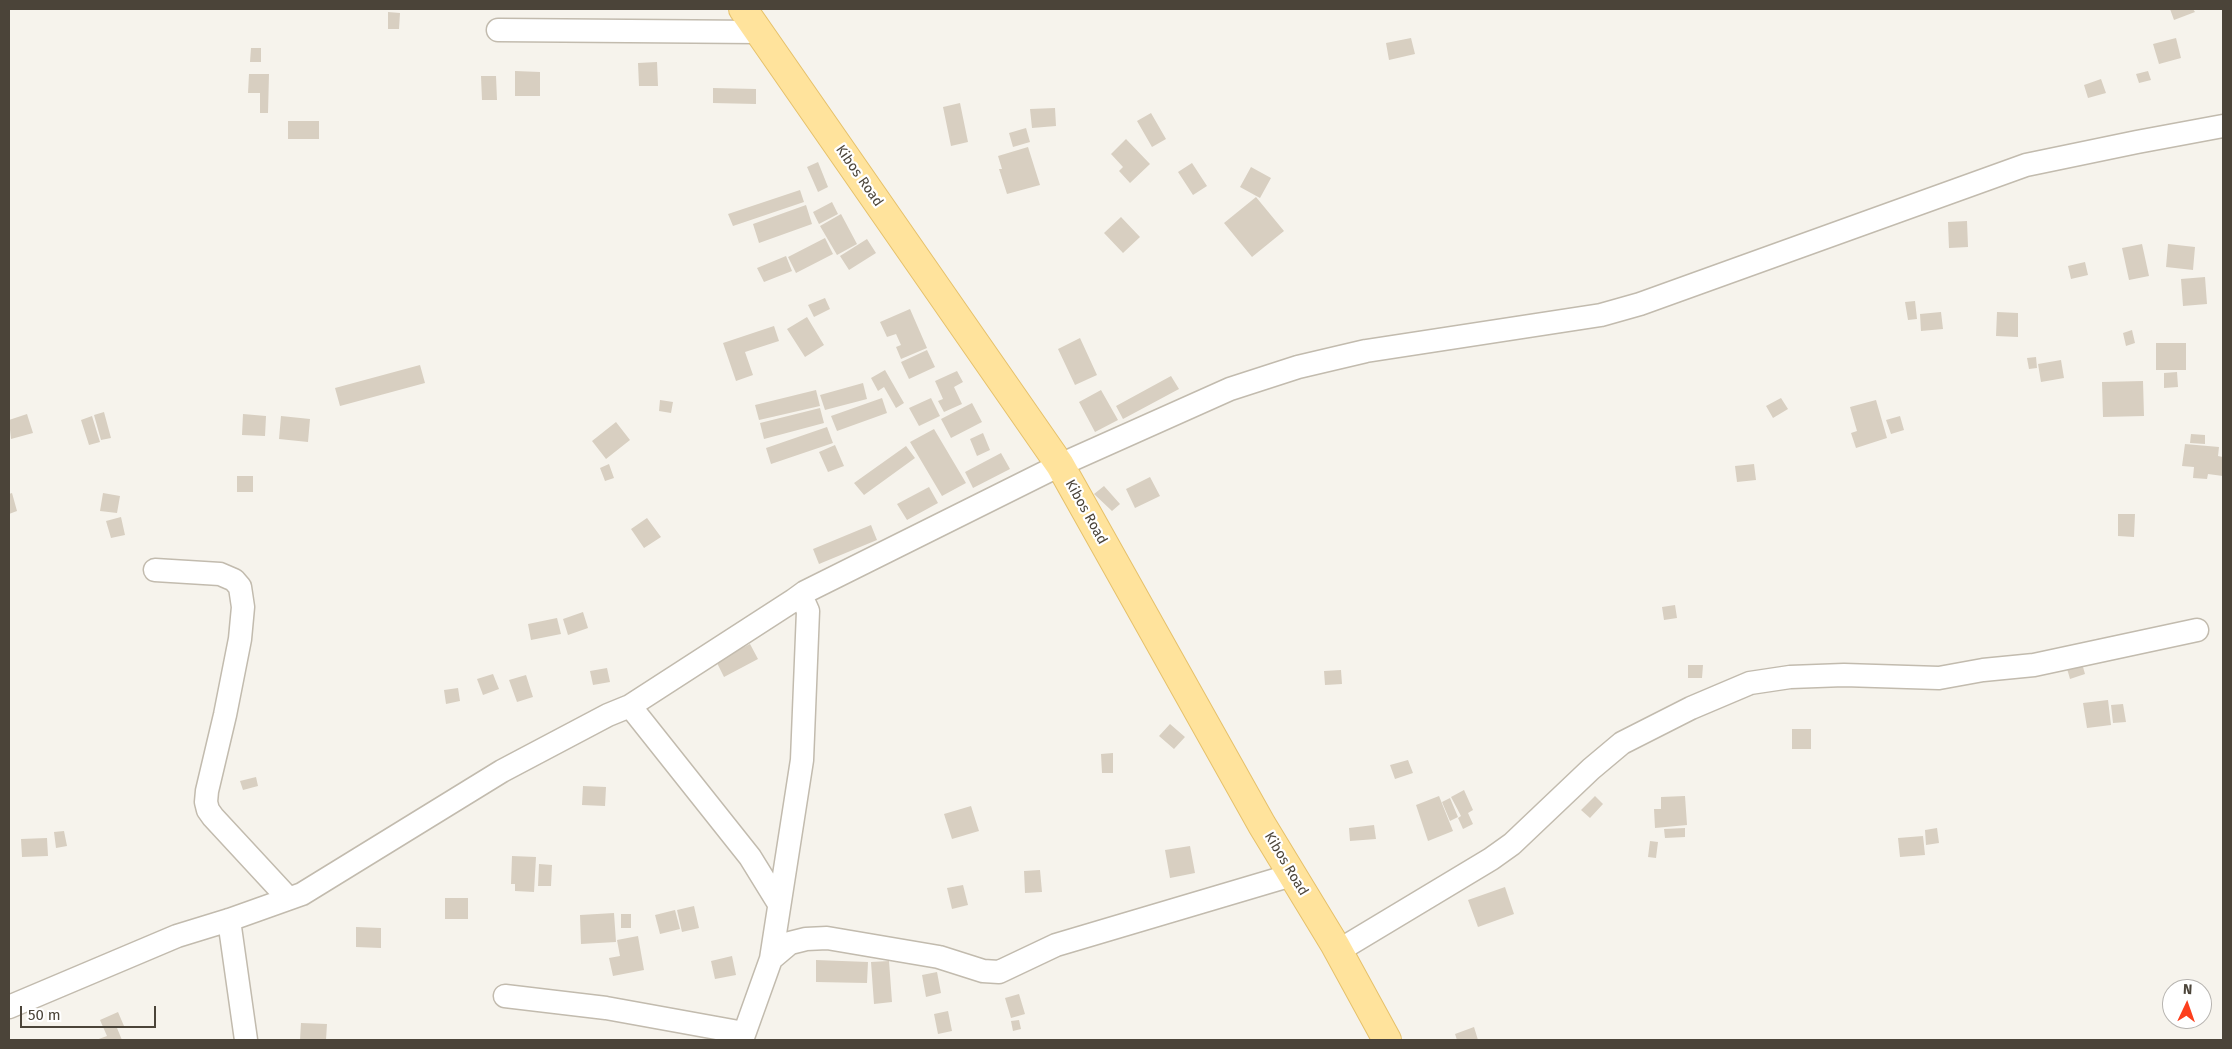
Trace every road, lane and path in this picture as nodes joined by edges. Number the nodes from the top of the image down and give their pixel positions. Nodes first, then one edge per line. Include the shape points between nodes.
1 (743, 9) edge
2 (498, 30) dead end
3 (759, 32) junction
4 (2223, 126) edge
5 (1060, 465) junction
6 (155, 570) dead end
7 (794, 600) junction
8 (2197, 630) dead end
9 (630, 706) junction
10 (1292, 875) junction
11 (288, 898) junction
12 (780, 904) junction
13 (229, 920) junction
14 (1338, 950) junction
15 (771, 960) junction
16 (505, 996) dead end
17 (9, 1007) edge
18 (743, 1037) edge
19 (246, 1040) edge
20 (1387, 1040) edge

1 - 3 main road, Kibos Road
2 - 3 street
3 - 5 main road, Kibos Road
4 - 5 street via 2026,166 1640,304 1601,315 1366,351 1298,367 1230,389
5 - 7 street
5 - 10 main road, Kibos Road
6 - 11 street via 220,574 234,580 240,587 240,639 206,802 213,817
7 - 9 street
7 - 12 street via 806,605 809,624 802,760
8 - 14 street via 2034,666 1939,678 1844,675 1790,677 1750,683 1622,743 1591,768 1512,844
9 - 11 street via 502,771 302,894
9 - 12 street via 750,857
10 - 14 main road, Kibos Road
10 - 15 street via 1056,945 999,972 983,972 938,957 827,938 790,943
11 - 13 street
12 - 15 street
13 - 17 street via 177,936
13 - 19 street
14 - 20 main road, Kibos Road
15 - 18 street
16 - 18 street via 606,1008

